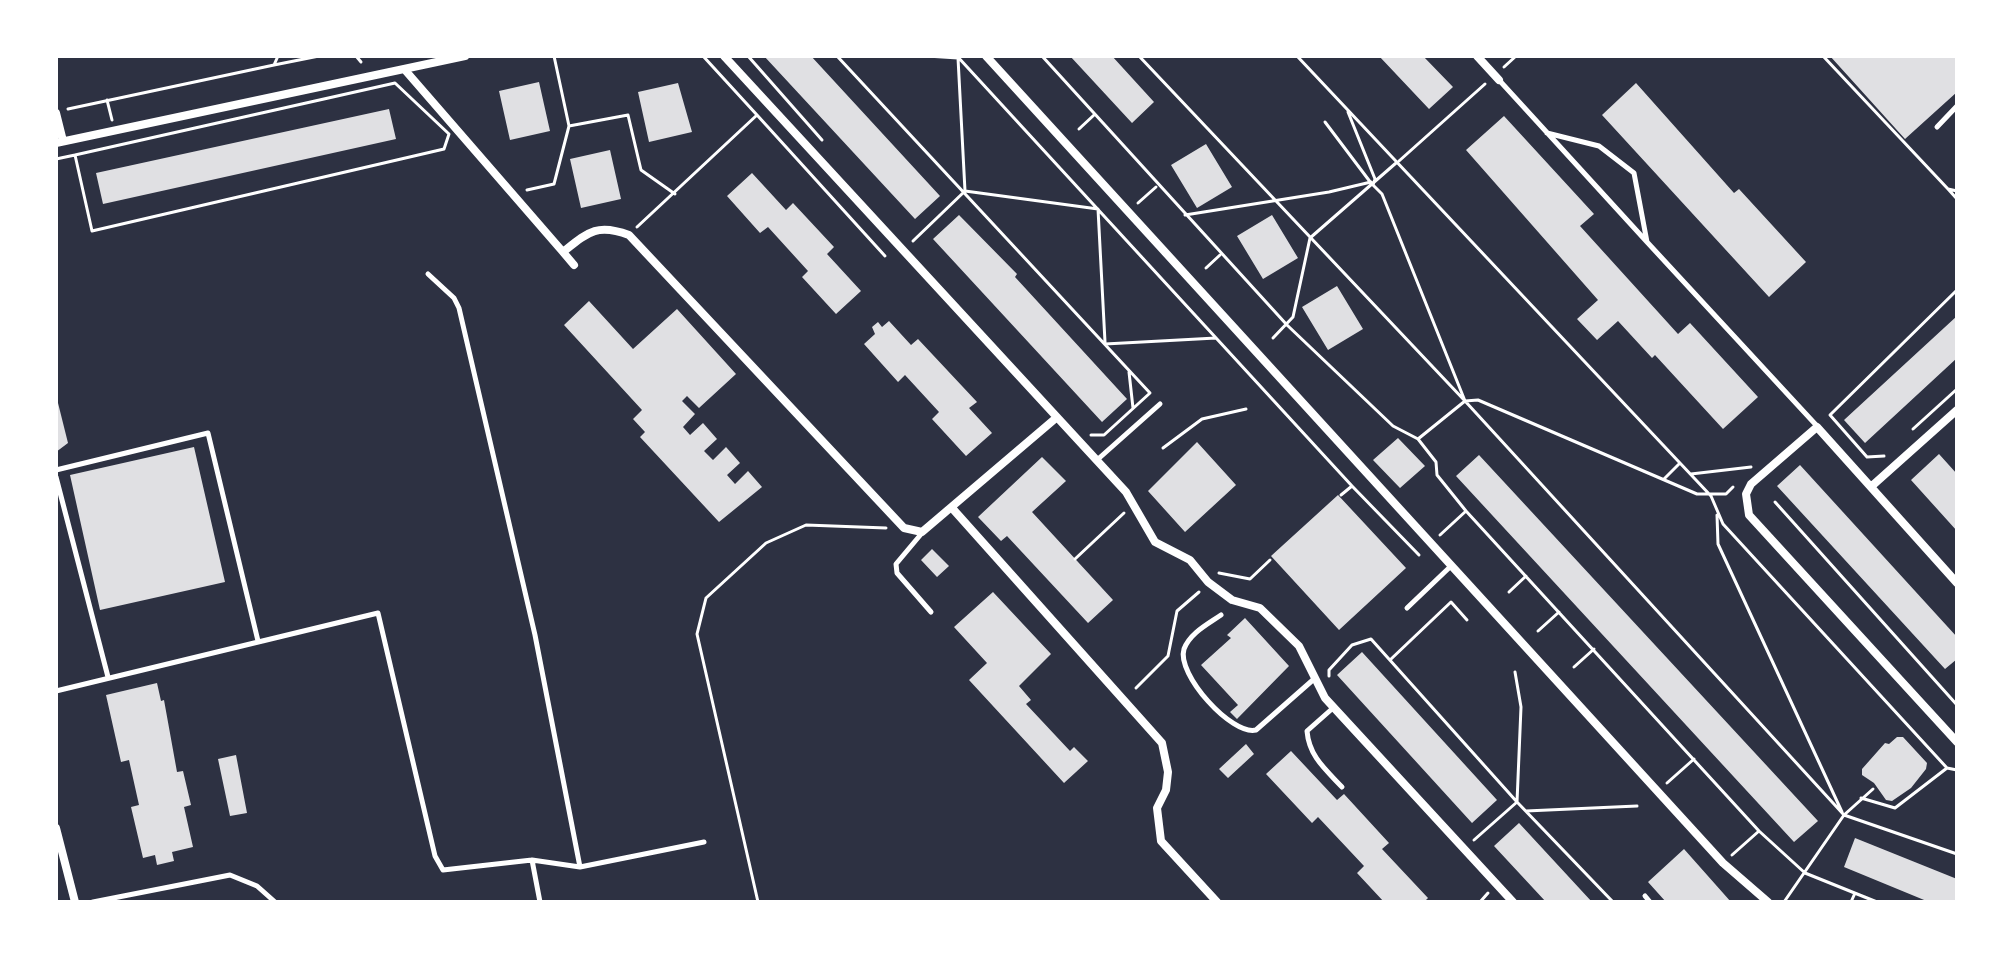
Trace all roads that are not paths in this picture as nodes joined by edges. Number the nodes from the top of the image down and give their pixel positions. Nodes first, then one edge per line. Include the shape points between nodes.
1 (465, 56) edge
2 (724, 56) edge
3 (986, 56) edge
4 (1477, 56) edge
5 (405, 70) junction
6 (1497, 77) joint
7 (1957, 106) edge
8 (56, 112) edge
9 (1937, 127) dead end
10 (1547, 133) junction
11 (59, 142) edge
12 (1647, 242) junction
13 (563, 252) junction
14 (574, 265) dead end
15 (428, 274) dead end
16 (1160, 404) dead end
17 (1957, 410) edge
18 (1056, 418) junction
19 (1817, 427) junction
20 (1097, 460) junction
21 (56, 470) edge
22 (56, 477) edge
23 (1873, 485) junction
24 (952, 508) junction
25 (922, 532) junction
26 (1452, 566) junction
27 (1957, 583) edge
28 (1407, 608) dead end
29 (931, 612) dead end
30 (1221, 615) dead end
31 (258, 641) junction
32 (108, 677) junction
33 (1315, 678) junction
34 (56, 691) edge
35 (1333, 708) junction
36 (1957, 742) edge
37 (1342, 787) dead end
38 (56, 828) edge
39 (704, 842) dead end
40 (532, 860) junction
41 (580, 867) junction
42 (1645, 896) dead end
43 (75, 902) edge
44 (93, 902) edge
45 (275, 902) edge
46 (540, 902) edge
47 (1217, 902) edge
48 (1513, 902) edge
49 (1650, 902) edge
50 (1768, 902) edge

1 - 5 street
2 - 18 street
3 - 26 street
4 - 6 street
5 - 11 street
5 - 13 street
6 - 10 lane
7 - 9 lane
8 - 11 street
10 - 12 lane
10 - 12 lane via 1599,146 1634,173
12 - 19 lane
13 - 14 street
13 - 25 street via 587,234 608,227 629,235 904,528
15 - 41 lane via 459,308 535,635
16 - 20 lane
17 - 23 street
18 - 20 street
18 - 24 street
19 - 23 street
19 - 36 street via 1751,484 1746,494 1749,515
20 - 33 street via 1126,492 1155,542 1190,560 1232,600 1260,608 1299,646
21 - 31 lane via 208,433
22 - 32 lane
23 - 27 street
24 - 25 street
24 - 47 street via 1162,743 1168,772 1157,808 1161,841
25 - 29 lane via 896,564 897,573
26 - 28 lane
26 - 50 street via 1723,863
30 - 33 lane via 1195,634 1183,657 1186,676 1236,727 1256,730
31 - 32 lane
31 - 40 lane via 378,613 440,868 452,871
32 - 34 lane
33 - 35 street
35 - 37 lane via 1313,723 1308,740 1313,756
35 - 48 street
38 - 43 street
39 - 41 lane
40 - 41 lane
40 - 46 lane
42 - 49 lane
44 - 45 lane via 230,875 257,886

